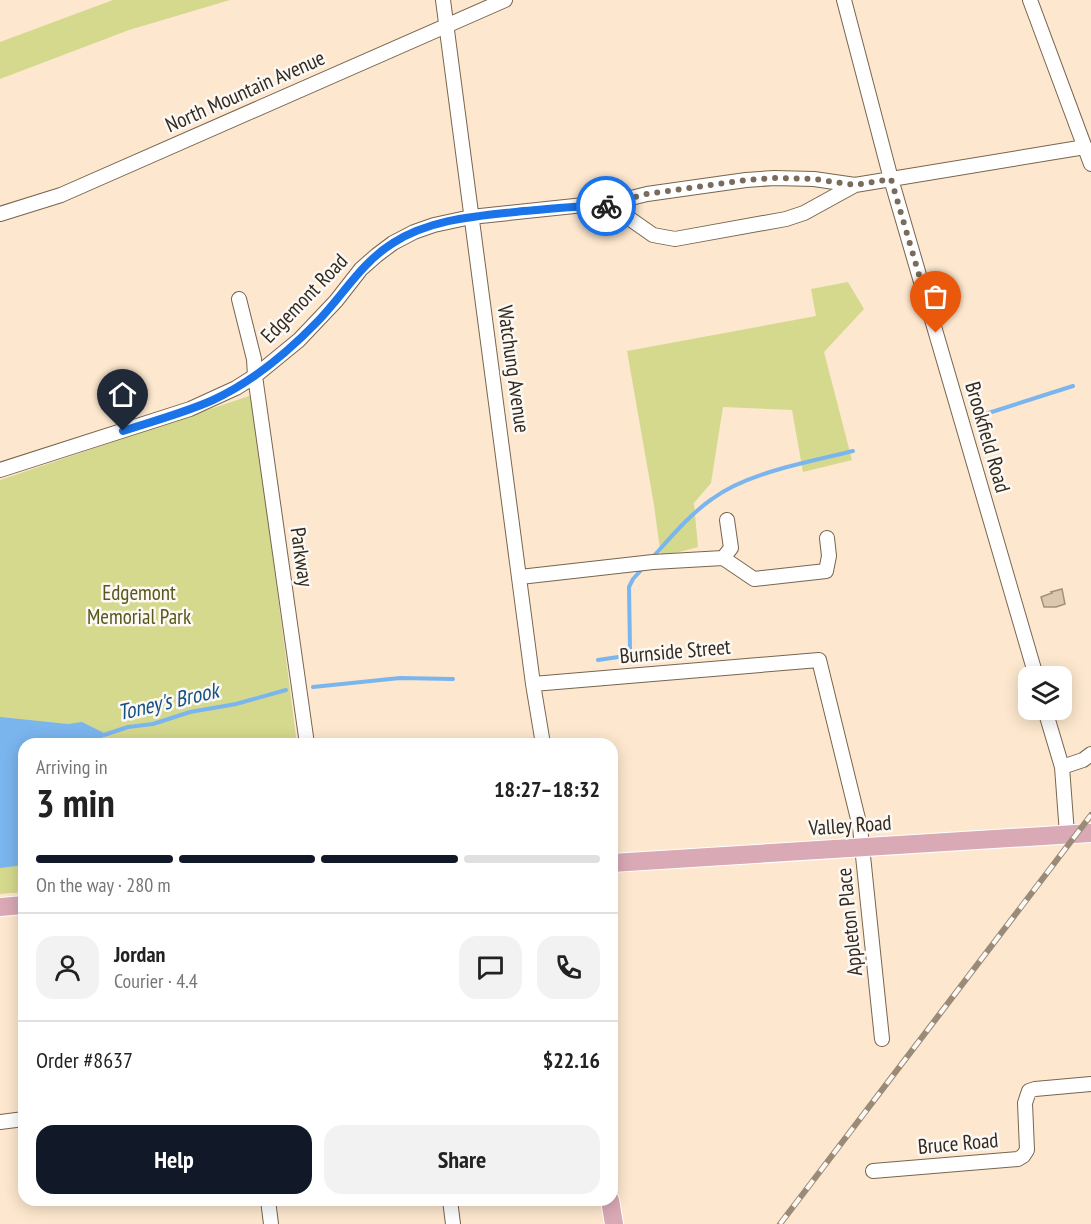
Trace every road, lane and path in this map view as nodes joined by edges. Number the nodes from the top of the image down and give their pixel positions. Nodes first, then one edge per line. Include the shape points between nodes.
1 (444, 0) edge
2 (505, 0) edge
3 (844, 0) edge
4 (1030, 0) edge
5 (447, 25) junction
6 (1085, 147) junction
7 (1091, 164) edge
8 (891, 179) junction
9 (855, 185) junction
10 (613, 207) junction
11 (0, 214) edge
12 (471, 217) junction
13 (239, 299) dead end
14 (255, 376) junction
15 (0, 470) edge
16 (727, 520) dead end
17 (827, 538) dead end
18 (723, 558) junction
19 (520, 577) junction
20 (819, 660) joint
21 (1032, 666) edge
22 (533, 684) junction
23 (1048, 720) edge
24 (306, 738) edge
25 (542, 738) edge
26 (1091, 754) edge
27 (1062, 767) junction
28 (1091, 833) edge
29 (1067, 834) junction
30 (862, 847) junction
31 (618, 863) edge
32 (18, 906) edge
33 (0, 907) edge
34 (882, 1039) dead end
35 (1091, 1084) edge
36 (18, 1120) edge
37 (0, 1122) edge
38 (873, 1171) dead end
39 (269, 1206) edge
40 (451, 1206) edge
41 (611, 1206) edge
42 (271, 1224) edge
43 (453, 1224) edge
44 (614, 1224) edge

1 - 5 street, Watchung Avenue
2 - 5 street, North Mountain Avenue
3 - 8 street, Brookfield Road
4 - 6 street
5 - 11 street, North Mountain Avenue via 61,195
5 - 12 street, Watchung Avenue
6 - 7 street
6 - 8 street, Edgemont Road
8 - 9 street, Edgemont Road
8 - 21 street, Brookfield Road
9 - 10 street, Edgemont Road via 814,179 746,180 647,194
9 - 10 street, Edgemont Road via 786,219 675,239 654,235
10 - 12 street, Edgemont Road via 584,205
12 - 14 street, Edgemont Road via 434,225 393,243 361,269 299,340
12 - 19 street, Watchung Avenue
13 - 14 street, Parkway
14 - 15 street, Edgemont Road via 190,409
14 - 24 street, Parkway
16 - 18 street via 731,548
17 - 18 street via 826,571 754,579
18 - 19 street
19 - 22 street, Watchung Avenue
20 - 22 street, Burnside Street
20 - 30 street, Appleton Place
22 - 25 street, Watchung Avenue
23 - 27 street
26 - 27 street
27 - 29 street
28 - 29 main road, Valley Road
29 - 30 main road, Valley Road
30 - 31 main road, Valley Road
30 - 34 street, Appleton Place
32 - 33 main road
35 - 38 street, Bruce Road via 1029,1091 1025,1103 1027,1150 1018,1159
36 - 37 street
39 - 42 street
40 - 43 street
41 - 44 main road

